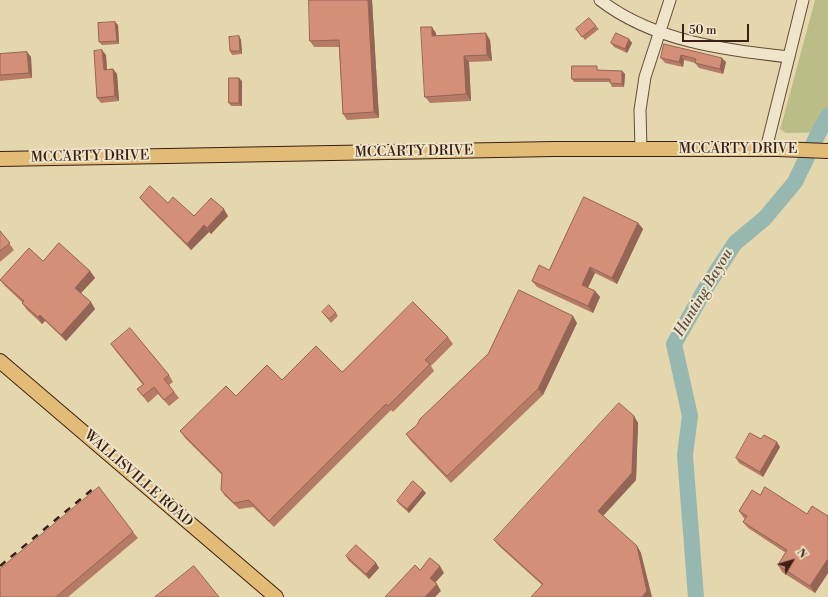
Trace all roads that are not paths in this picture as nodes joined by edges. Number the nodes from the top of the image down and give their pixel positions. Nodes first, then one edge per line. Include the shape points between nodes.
1 (600, 0) edge
2 (670, 0) edge
3 (803, 0) edge
4 (659, 30) junction
5 (789, 56) junction
6 (772, 149) junction
7 (640, 150) junction
8 (828, 151) edge
9 (0, 159) edge
10 (0, 360) edge
11 (276, 597) edge

1 - 4 street via 636,23
2 - 4 street
3 - 5 street
4 - 5 street via 717,48
4 - 7 street via 645,77 640,110
5 - 6 street
6 - 7 main road, MCCARTY DRIVE
6 - 8 main road, MCCARTY DRIVE
7 - 9 main road, MCCARTY DRIVE
10 - 11 main road, WALLISVILLE ROAD

